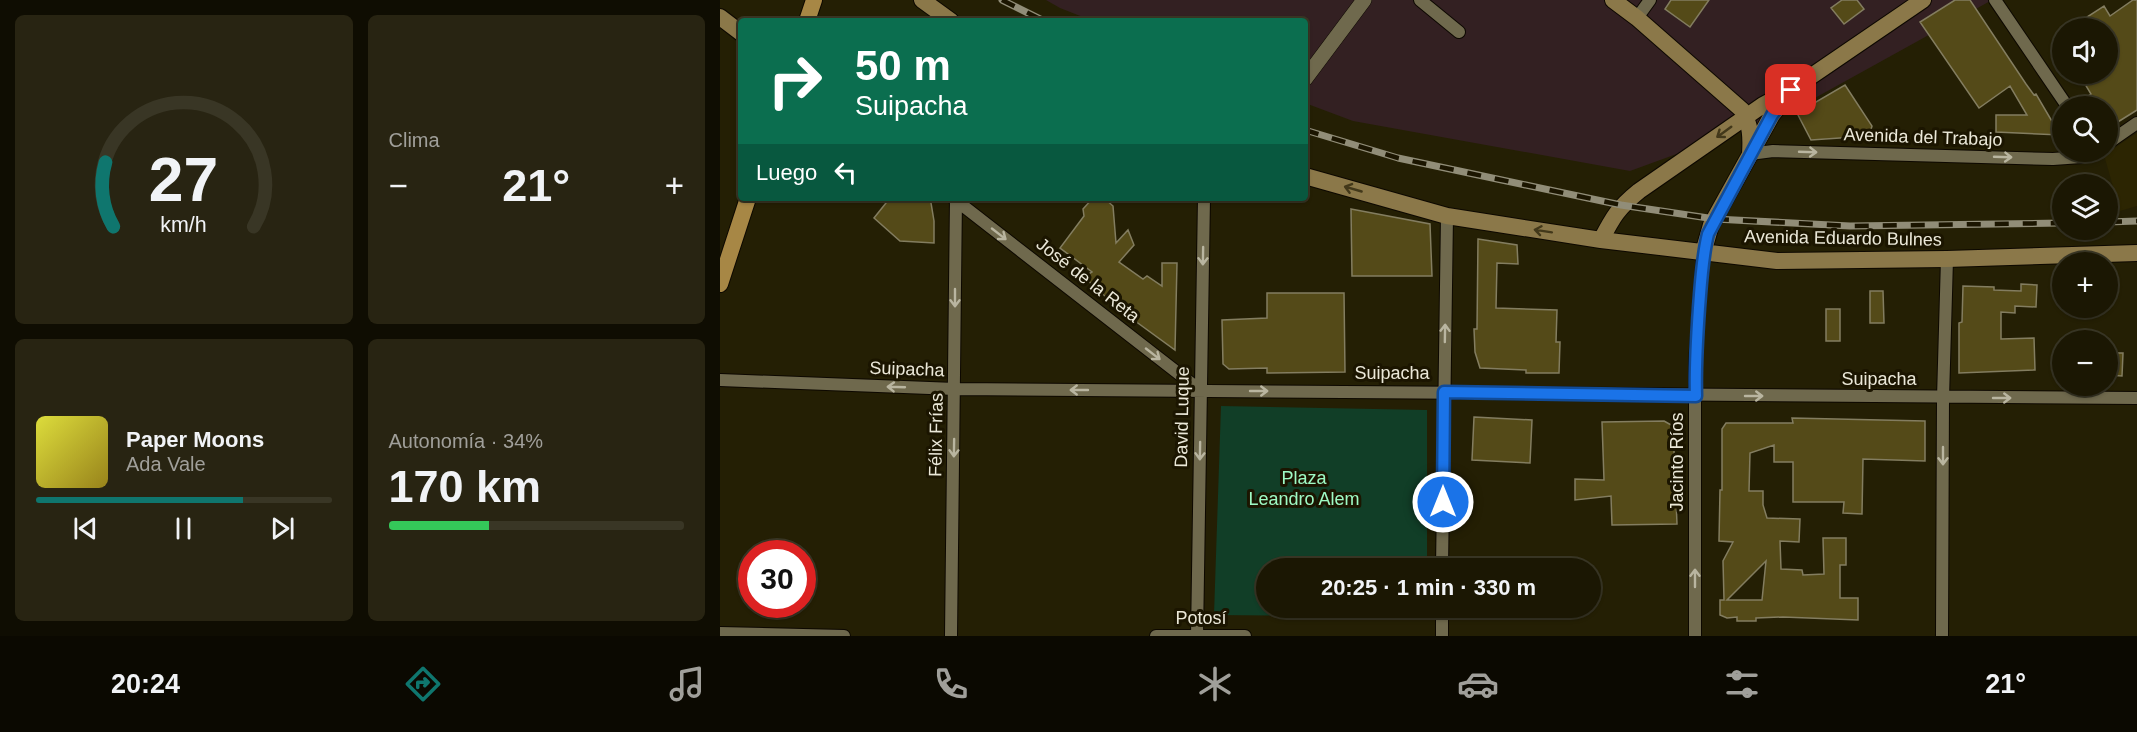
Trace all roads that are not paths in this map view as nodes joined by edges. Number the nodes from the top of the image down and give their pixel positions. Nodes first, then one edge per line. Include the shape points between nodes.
1 (814, 0) edge
2 (922, 0) edge
3 (1364, 0) edge
4 (1420, 0) edge
5 (1613, 0) edge
6 (1650, 0) edge
7 (1923, 0) edge
8 (1995, 0) edge
9 (720, 17) edge
10 (808, 18) edge
11 (947, 18) edge
12 (1637, 18) junction
13 (738, 31) edge
14 (1459, 32) dead end
15 (1308, 75) edge
16 (1791, 90) junction
17 (2060, 96) edge
18 (1746, 116) junction
19 (2137, 123) edge
20 (2118, 136) edge
21 (1750, 154) junction
22 (2052, 159) edge
23 (1308, 177) edge
24 (747, 201) edge
25 (955, 201) edge
26 (958, 201) edge
27 (1204, 201) edge
28 (1448, 216) junction
29 (1601, 240) junction
30 (1703, 253) junction
31 (2137, 253) edge
32 (1947, 259) junction
33 (720, 284) edge
34 (720, 380) edge
35 (955, 389) junction
36 (1201, 391) junction
37 (1444, 392) junction
38 (1696, 396) junction
39 (1943, 398) junction
40 (2137, 398) edge
41 (1442, 558) edge
42 (1442, 618) edge
43 (720, 633) edge
44 (844, 636) edge
45 (951, 636) edge
46 (1156, 636) edge
47 (1197, 636) edge
48 (1245, 636) edge
49 (1442, 636) edge
50 (1695, 636) edge
51 (1942, 636) edge

1 - 10 main road
2 - 11 main road
3 - 15 street
4 - 14 street
5 - 12 main road
6 - 12 street
7 - 16 main road
8 - 17 street
9 - 13 main road
12 - 18 main road
16 - 18 main road
16 - 21 main road
18 - 21 main road
18 -> 29 main road via 1622,205
19 - 20 street
21 -> 22 street, Avenida del Trabajo via 1773,151
21 - 30 main road via 1711,225
28 -> 23 main road, Avenida Eduardo Bulnes
24 - 33 main road
25 -> 35 street, Félix Frías
26 -> 36 street, José de la Reta
27 -> 36 street, David Luque
29 -> 28 main road, Avenida Eduardo Bulnes
37 -> 28 street
29 - 30 main road, Avenida Eduardo Bulnes
30 - 32 main road, Avenida Eduardo Bulnes via 1777,261
30 - 38 street, Jacinto Ríos
31 - 32 main road, Avenida Eduardo Bulnes
32 - 39 street
35 -> 34 street, Suipacha
36 -> 35 street, Suipacha
35 -> 45 street, Félix Frías
36 -> 37 street, Suipacha
36 -> 47 street, David Luque
37 - 38 street, Suipacha
37 - 41 street
38 -> 39 street, Suipacha
50 -> 38 street, Jacinto Ríos
39 -> 40 street, Suipacha
39 -> 51 street
42 - 49 street
43 - 44 street
46 - 47 street, Potosí
47 - 48 street, Potosí

